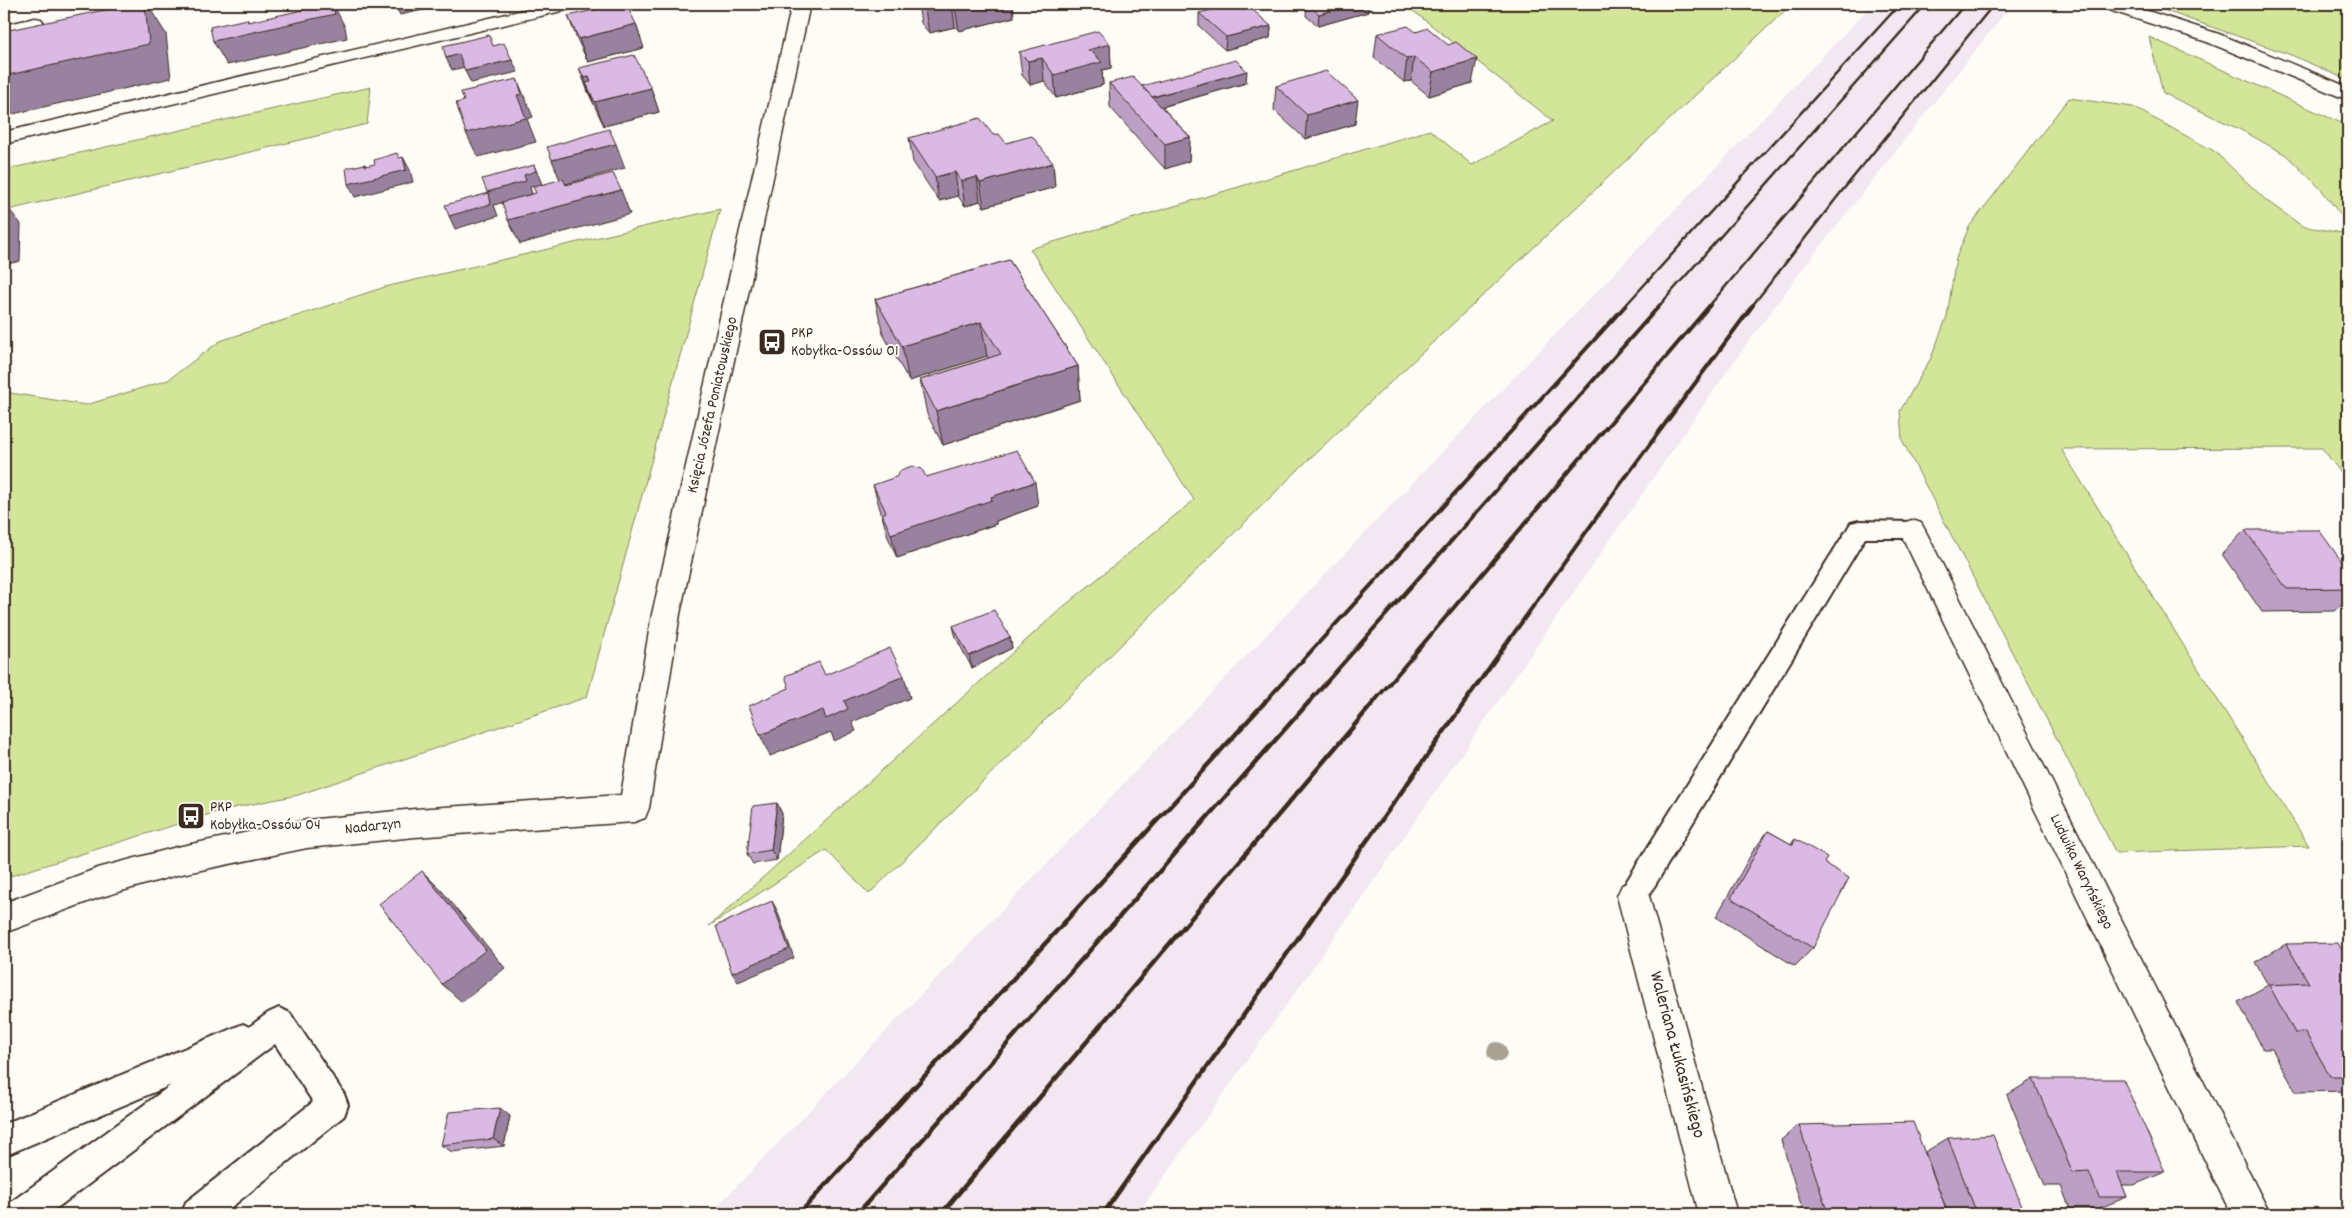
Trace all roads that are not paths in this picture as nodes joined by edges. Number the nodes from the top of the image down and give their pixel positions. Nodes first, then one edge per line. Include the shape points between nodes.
1 (570, 4) edge
2 (801, 4) edge
3 (2109, 4) edge
4 (35, 23) edge
5 (4, 30) edge
6 (2348, 94) edge
7 (4, 138) edge
8 (1912, 530) joint
9 (634, 808) joint
10 (1633, 896) joint
11 (4, 918) edge
12 (279, 1023) junction
13 (4, 1140) edge
14 (23, 1214) edge
15 (198, 1214) edge
16 (1718, 1214) edge
17 (2251, 1214) edge

1 - 7 street
2 - 9 street, Księcia Józefa Poniatowskiego via 666,614
3 - 6 street via 2272,61
4 - 5 street
8 - 10 lane via 1859,529
8 - 17 street, Ludwika Waryńskiego
9 - 11 street, Nadarzyn via 416,822 307,834 178,861 98,883
10 - 16 street, Waleriana Łukasińskiego
12 - 13 lane
12 - 14 lane
12 - 15 lane via 333,1106

